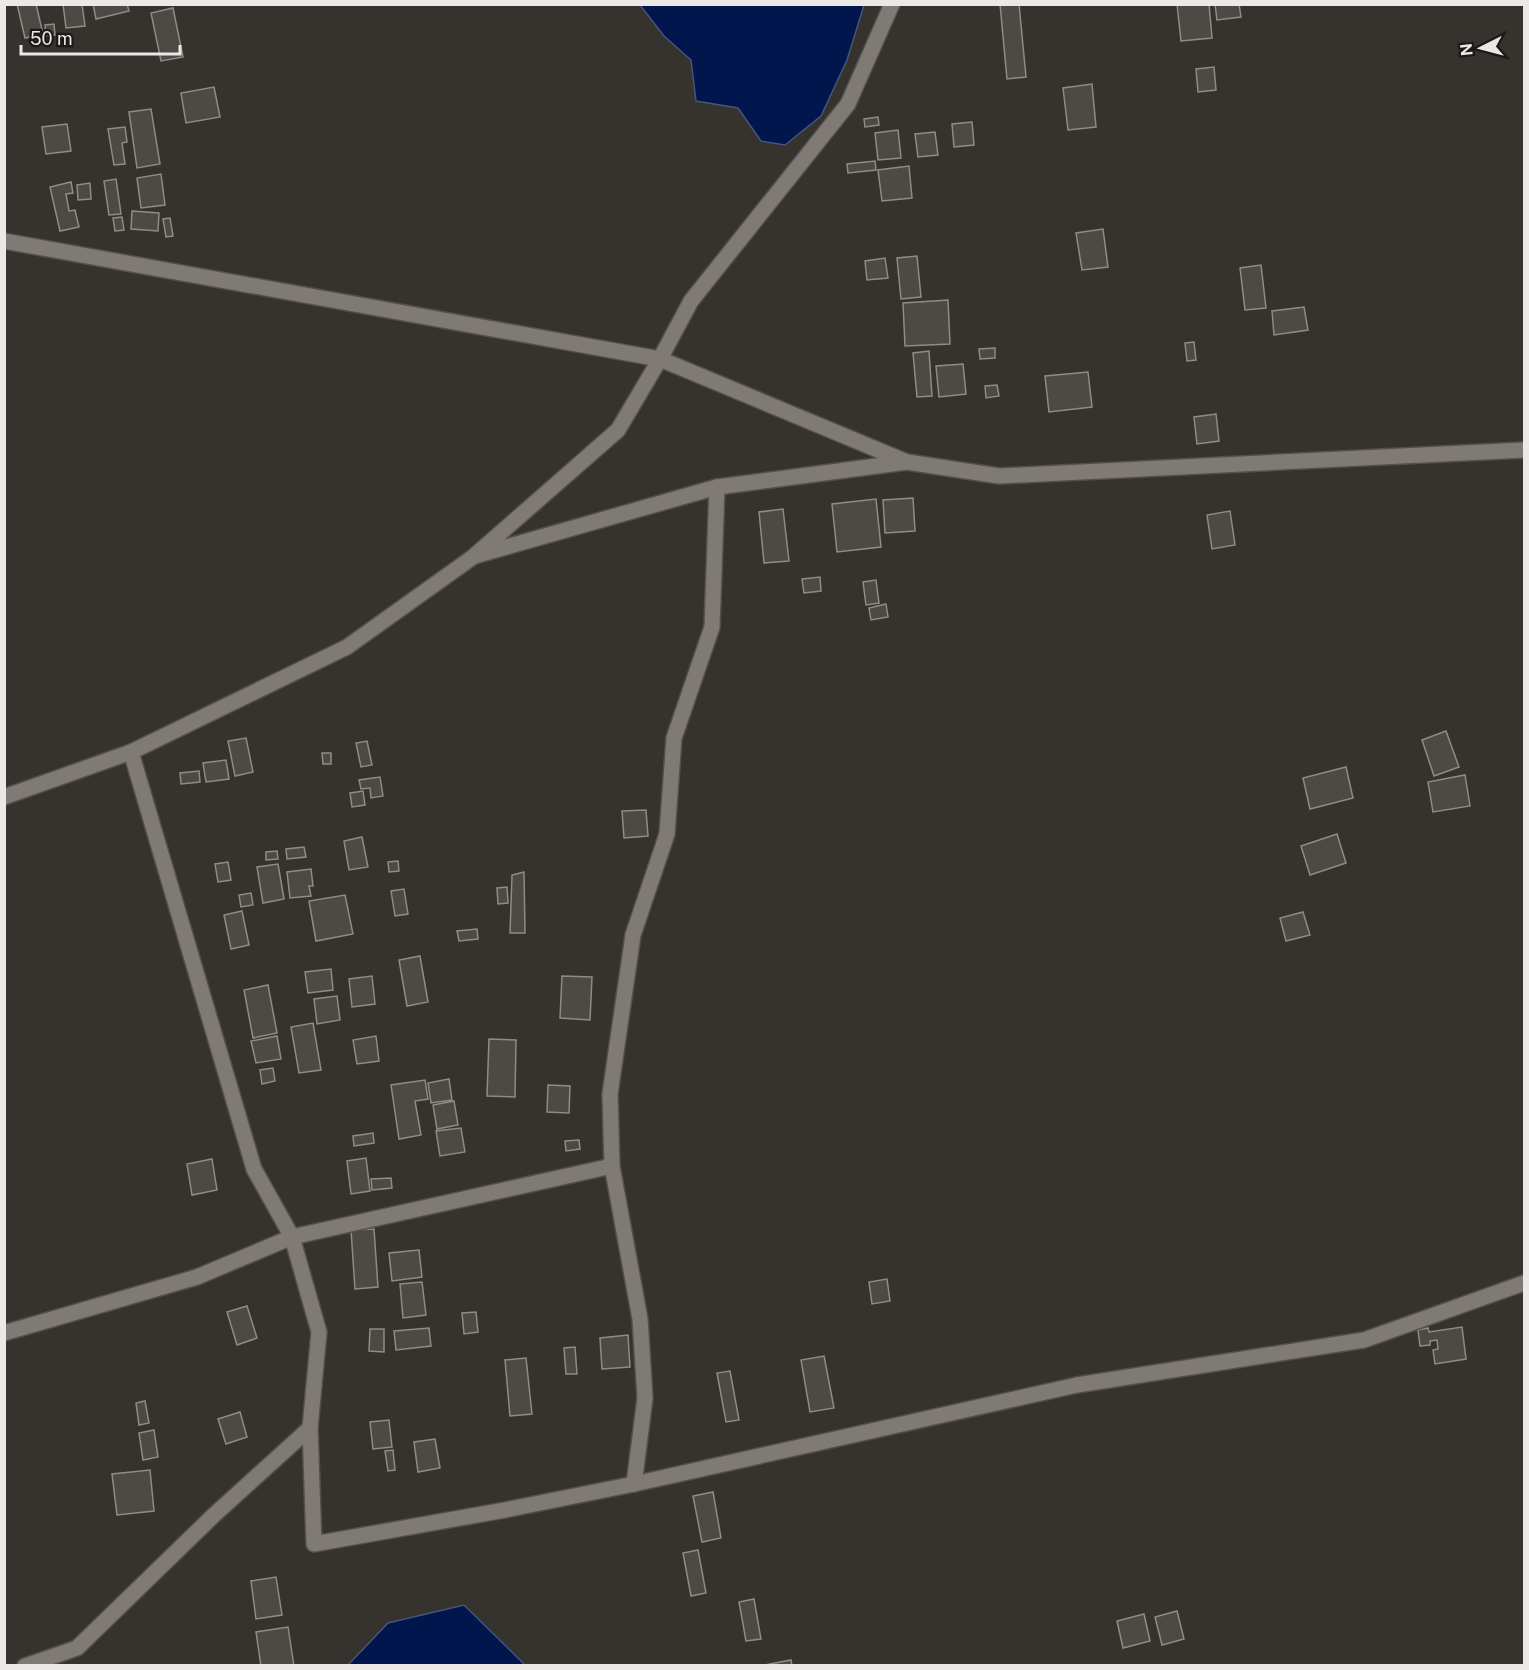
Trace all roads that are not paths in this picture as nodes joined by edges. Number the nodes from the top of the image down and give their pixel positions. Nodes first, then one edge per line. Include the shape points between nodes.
1 (892, 4) edge
2 (4, 241) edge
3 (660, 359) junction
4 (1524, 450) edge
5 (907, 462) junction
6 (717, 487) junction
7 (472, 557) junction
8 (131, 752) junction
9 (4, 797) edge
10 (612, 1166) junction
11 (292, 1237) junction
12 (1524, 1283) edge
13 (4, 1333) edge
14 (309, 1428) junction
15 (634, 1484) junction
16 (26, 1665) edge

1 - 3 street via 848,104 691,302
2 - 3 street
3 - 5 street
3 - 7 street via 618,430
4 - 5 street via 999,476
5 - 6 street
6 - 7 street
6 - 10 street via 712,627 674,738 667,834 633,935 610,1094
7 - 8 street via 347,647
8 - 9 street
8 - 11 street via 254,1169
10 - 11 street
10 - 15 street via 640,1319 645,1398
11 - 13 street via 197,1277
11 - 14 street via 319,1332
12 - 15 street via 1364,1340 1077,1386
14 - 15 street via 314,1544
14 - 16 street via 77,1648

